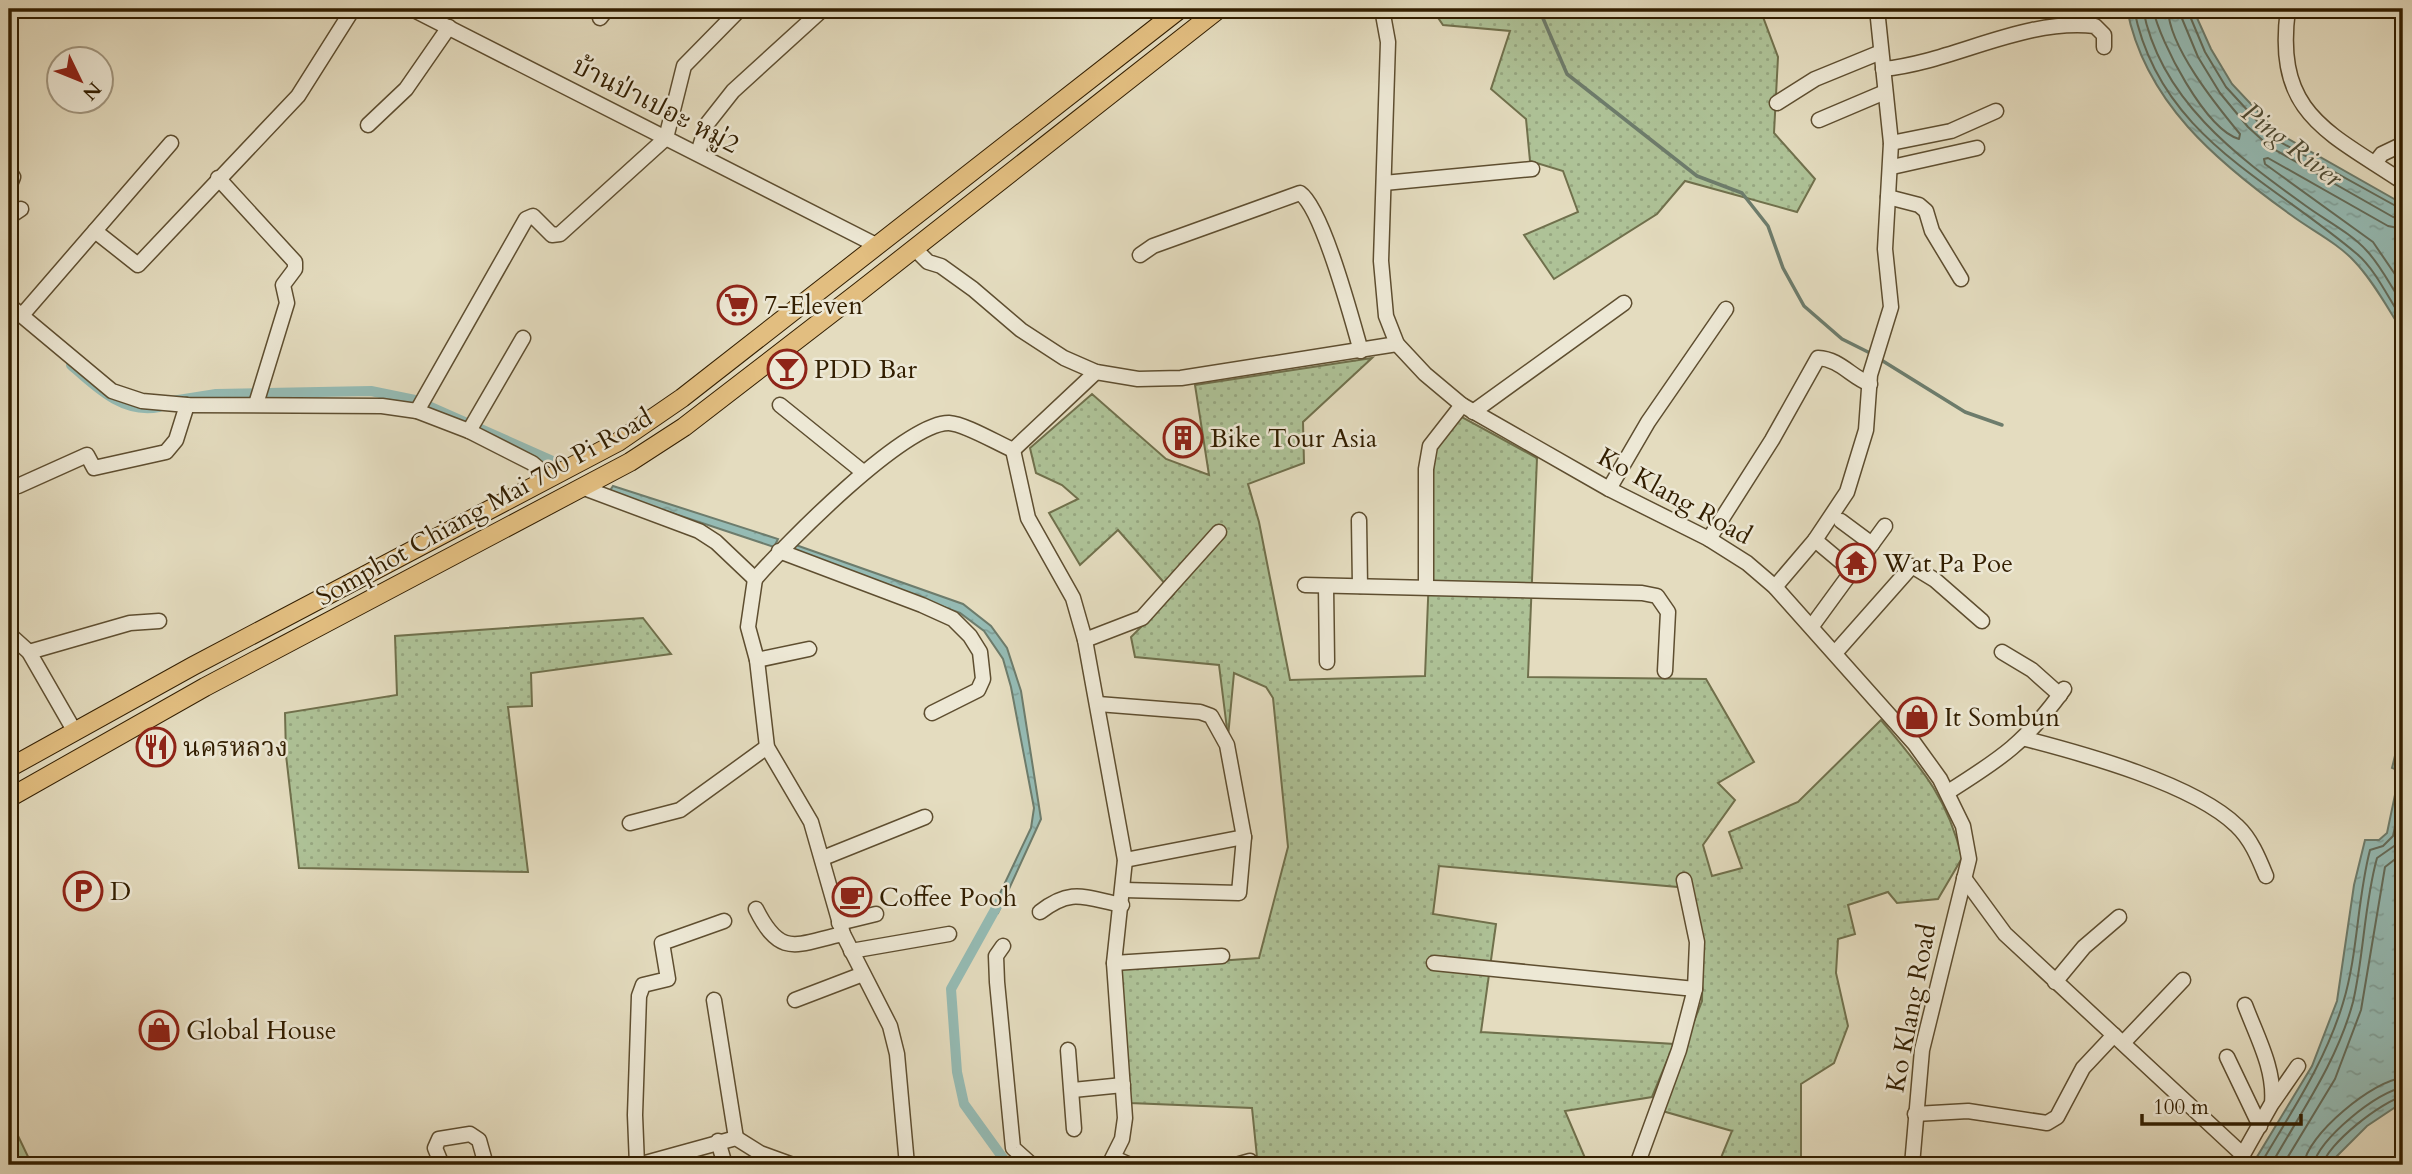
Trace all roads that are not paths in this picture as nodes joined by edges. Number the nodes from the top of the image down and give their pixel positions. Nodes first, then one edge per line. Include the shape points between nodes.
1 (353, 9) edge
2 (412, 9) edge
3 (740, 9) edge
4 (823, 9) edge
5 (1180, 9) edge
6 (1219, 9) edge
7 (1382, 9) edge
8 (1877, 9) edge
9 (2288, 9) edge
10 (449, 27) junction
11 (2104, 47) dead end
12 (1881, 52) junction
13 (1883, 69) junction
14 (1885, 92) junction
15 (1777, 103) dead end
16 (1996, 111) dead end
17 (1819, 120) dead end
18 (368, 125) dead end
19 (666, 138) junction
20 (171, 143) dead end
21 (1891, 144) junction
22 (2403, 144) edge
23 (1976, 148) dead end
24 (698, 153) junction
25 (2375, 163) junction
26 (1892, 167) junction
27 (1532, 169) dead end
28 (9, 171) edge
29 (218, 178) junction
30 (2403, 182) edge
31 (1384, 183) junction
32 (9, 187) edge
33 (1888, 197) junction
34 (95, 231) junction
35 (878, 246) junction
36 (915, 248) junction
37 (1140, 255) dead end
38 (1961, 279) dead end
39 (1624, 303) dead end
40 (9, 305) edge
41 (1726, 309) dead end
42 (23, 314) junction
43 (523, 338) dead end
44 (1397, 344) junction
45 (1361, 351) junction
46 (1096, 372) junction
47 (1870, 384) junction
48 (256, 404) junction
49 (187, 405) junction
50 (780, 405) dead end
51 (1467, 408) junction
52 (417, 411) junction
53 (469, 431) junction
54 (1013, 450) junction
55 (863, 472) junction
56 (550, 478) junction
57 (18, 486) dead end
58 (584, 488) junction
59 (1609, 489) junction
60 (1359, 520) dead end
61 (1841, 521) dead end
62 (1885, 526) dead end
63 (1219, 532) dead end
64 (1709, 539) junction
65 (1815, 540) junction
66 (1872, 544) junction
67 (779, 551) junction
68 (1853, 571) junction
69 (755, 579) junction
70 (1305, 585) dead end
71 (1326, 586) junction
72 (1360, 586) junction
73 (1426, 587) junction
74 (1775, 587) junction
75 (159, 621) dead end
76 (1982, 621) dead end
77 (1812, 626) junction
78 (9, 634) edge
79 (1084, 640) junction
80 (809, 649) dead end
81 (29, 652) junction
82 (2002, 652) dead end
83 (1835, 653) junction
84 (757, 660) junction
85 (1326, 662) dead end
86 (1665, 671) dead end
87 (1098, 704) junction
88 (932, 713) dead end
89 (75, 732) junction
90 (2025, 739) junction
91 (766, 747) junction
92 (9, 768) edge
93 (1948, 792) junction
94 (9, 798) edge
95 (925, 817) dead end
96 (630, 823) dead end
97 (1244, 837) junction
98 (822, 858) junction
99 (1125, 860) junction
100 (2266, 876) dead end
101 (1964, 878) junction
102 (1684, 880) dead end
103 (1123, 897) junction
104 (1957, 903) junction
105 (1984, 905) junction
106 (756, 909) dead end
107 (1040, 912) dead end
108 (876, 914) dead end
109 (2119, 917) dead end
110 (724, 921) dead end
111 (841, 928) junction
112 (949, 934) dead end
113 (1003, 946) dead end
114 (851, 951) junction
115 (1222, 956) dead end
116 (1114, 963) junction
117 (1434, 964) dead end
118 (863, 974) junction
119 (2183, 980) dead end
120 (2055, 982) junction
121 (1695, 989) junction
122 (714, 1000) dead end
123 (795, 1000) dead end
124 (2245, 1005) dead end
125 (2119, 1038) junction
126 (1068, 1050) dead end
127 (2227, 1057) dead end
128 (2298, 1066) dead end
129 (1123, 1085) junction
130 (1073, 1090) junction
131 (2272, 1104) junction
132 (1915, 1114) junction
133 (2260, 1126) junction
134 (1074, 1129) dead end
135 (736, 1138) junction
136 (718, 1141) junction
137 (670, 1160) edge
138 (2240, 1160) edge
139 (1112, 1162) edge
140 (442, 1165) edge
141 (486, 1165) edge
142 (637, 1165) edge
143 (725, 1165) edge
144 (793, 1165) edge
145 (907, 1165) edge
146 (1032, 1165) edge
147 (1130, 1165) edge
148 (1637, 1165) edge
149 (1912, 1165) edge

1 - 29 street via 298,96
2 - 10 street, บ้านป่าเปอะ หมู่2
3 - 19 street via 684,66
4 - 24 street via 733,92 706,124
5 - 35 main road, Somphot Chiang Mai 700 Pi Road
6 - 36 main road, Somphot Chiang Mai 700 Pi Road
7 - 31 street, Ko Klang Road via 1388,42
8 - 12 street
9 - 25 street via 2287,69 2301,105 2323,128
10 - 18 street via 406,89
10 - 19 street, บ้านป่าเปอะ หมู่2
11 - 13 street via 2101,29 2084,24 2008,37
12 - 13 street
12 - 15 street via 1815,79
13 - 14 street
14 - 17 street
14 - 21 street
16 - 21 street via 1951,131
19 - 24 street, บ้านป่าเปอะ หมู่2
19 - 52 street via 560,234 552,235 533,216 526,219
20 - 34 street
21 - 26 street
22 - 25 street via 2382,154
23 - 26 street
24 - 35 street, บ้านป่าเปอะ หมู่2
25 - 30 street
26 - 33 street
27 - 31 street
28 - 32 street via 13,177
29 - 34 street via 138,265
29 - 48 street via 295,262 295,270 283,285 287,303
31 - 44 street, Ko Klang Road via 1383,290 1386,316
33 - 38 street via 1926,211 1932,231
33 - 47 street via 1885,249 1891,307
34 - 42 street
35 - 56 main road, Somphot Chiang Mai 700 Pi Road via 682,398 618,442
36 - 46 street via 928,262 974,289 1021,330
36 - 58 main road, Somphot Chiang Mai 700 Pi Road via 684,427
37 - 45 street via 1153,246 1300,193 1308,199
39 - 51 street
40 - 42 street
41 - 59 street via 1648,422
42 - 49 street via 112,391 142,401
43 - 53 street
44 - 45 street
44 - 51 street, Ko Klang Road
45 - 46 street via 1165,380
46 - 54 street
47 - 64 street via 1838,363 1818,358
47 - 65 street via 1857,466 1847,492
48 - 49 street
48 - 52 street
49 - 57 street via 176,440 159,456 94,468 87,455
50 - 55 street
51 - 59 street, Ko Klang Road
51 - 73 street via 1430,446
52 - 53 street
53 - 56 street via 532,463
54 - 55 street via 949,423 926,430
54 - 79 street via 1028,518 1073,598
55 - 67 street
56 - 89 main road, Somphot Chiang Mai 700 Pi Road
58 - 69 street via 699,531
58 - 94 main road, Somphot Chiang Mai 700 Pi Road via 205,687
59 - 64 street, Ko Klang Road
60 - 72 street
61 - 66 street
62 - 66 street
63 - 79 street via 1142,618
64 - 74 street, Ko Klang Road
65 - 68 street
65 - 74 street
66 - 68 street
67 - 69 street
67 - 88 street via 922,605 953,619 970,636 980,652 983,680 978,690
68 - 77 street
69 - 84 street via 748,627
70 - 71 street
71 - 72 street
71 - 85 street
72 - 73 street
73 - 86 street via 1657,596 1668,612
74 - 77 street, Ko Klang Road
75 - 81 street via 142,620
76 - 83 street via 1912,566
77 - 83 street, Ko Klang Road
78 - 81 street
79 - 87 street
80 - 84 street
81 - 89 street
82 - 90 street via 2062,692
83 - 93 street, Ko Klang Road via 1914,743
84 - 91 street
87 - 97 street via 1211,716 1227,745
87 - 99 street
89 - 92 main road, Somphot Chiang Mai 700 Pi Road
90 - 93 street
90 - 100 street via 2156,780 2213,808 2238,826
91 - 96 street via 680,810
91 - 98 street via 811,822
93 - 101 street, Ko Klang Road via 1967,841
95 - 98 street
97 - 99 street
97 - 103 street via 1239,893
98 - 111 street
99 - 103 street
101 - 104 street, Ko Klang Road
101 - 105 street
102 - 121 street via 1697,942
103 - 107 street via 1071,895 1058,898
103 - 116 street
104 - 105 street
104 - 132 street, Ko Klang Road via 1922,1050
105 - 120 street via 2005,934
106 - 111 street via 768,933 778,941 796,944
108 - 111 street
109 - 120 street via 2084,947
110 - 142 street via 662,943 668,979 643,985 639,996
111 - 114 street
112 - 114 street
113 - 146 street via 996,956 997,982 1013,1148
114 - 118 street
115 - 116 street
116 - 129 street
117 - 121 street
118 - 123 street
118 - 145 street via 890,1026 897,1055
119 - 125 street
120 - 125 street
121 - 148 street via 1679,1050
122 - 135 street
124 - 131 street via 2273,1078
125 - 132 street via 2084,1068 2057,1117 2047,1123 1968,1111
125 - 138 street
126 - 130 street
127 - 133 street
128 - 131 street
129 - 130 street
129 - 139 street via 1125,1118
130 - 134 street
131 - 133 street
132 - 149 street, Ko Klang Road
133 - 138 street
135 - 136 street
135 - 144 street
136 - 137 street
136 - 143 street
137 - 142 street
139 - 147 street
140 - 141 street via 435,1148 439,1139 470,1134 479,1140

